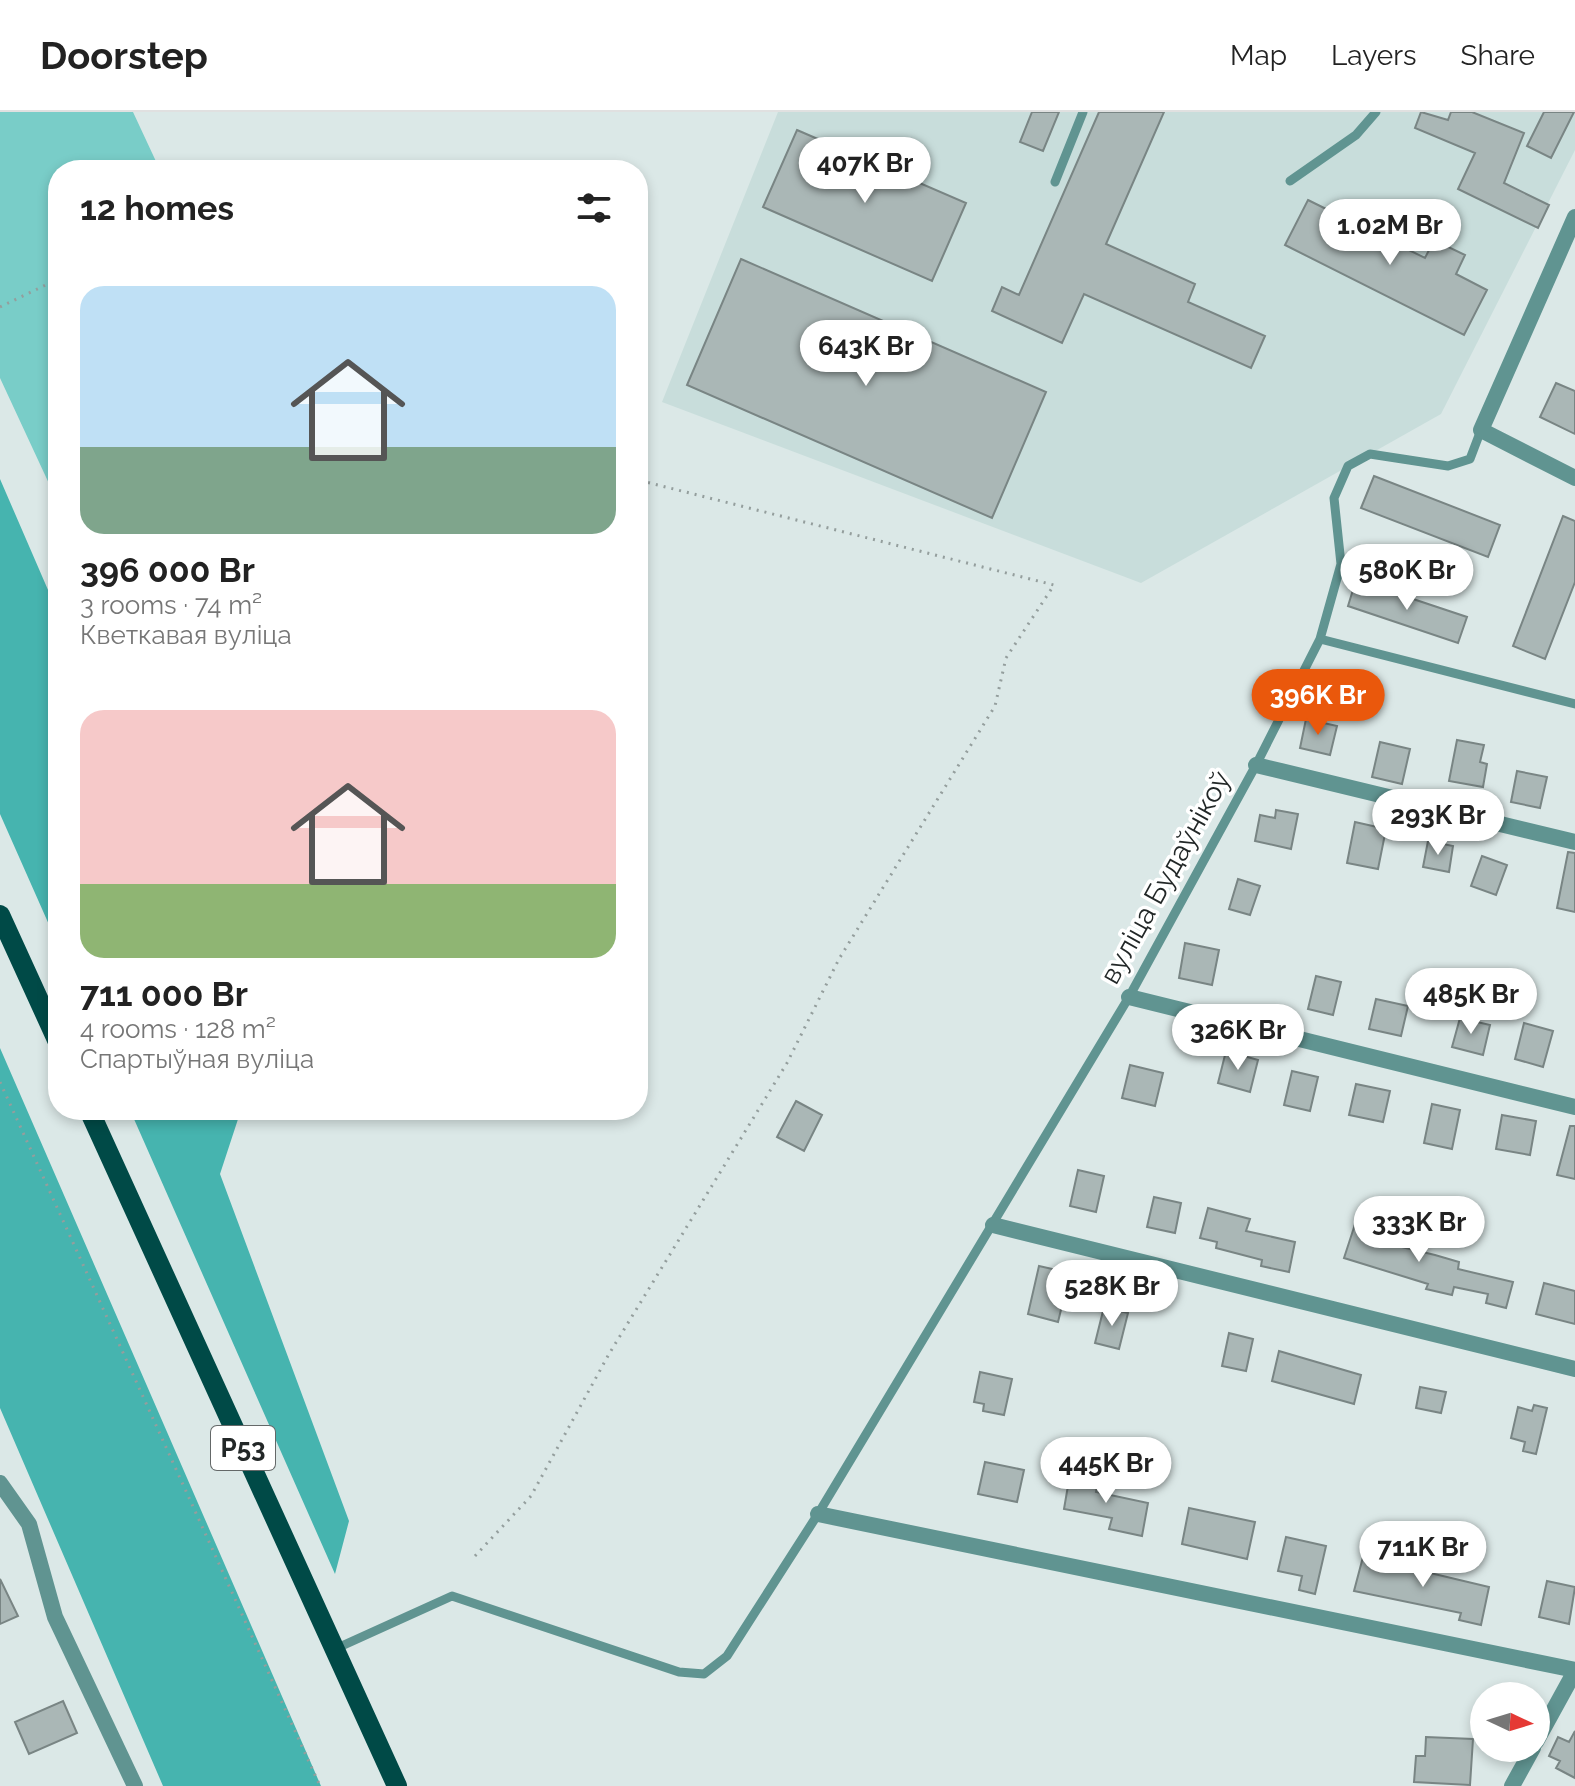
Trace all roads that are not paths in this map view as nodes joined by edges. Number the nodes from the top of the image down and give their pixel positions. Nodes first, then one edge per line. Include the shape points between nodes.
1 (1083, 112) edge
2 (1376, 112) edge
3 (1290, 181) dead end
4 (1055, 182) dead end
5 (1575, 217) edge
6 (1481, 430) junction
7 (1575, 478) edge
8 (1320, 639) junction
9 (1575, 704) edge
10 (1256, 765) junction
11 (1575, 842) edge
12 (0, 915) edge
13 (1129, 997) junction
14 (48, 1020) edge
15 (1575, 1107) edge
16 (94, 1120) edge
17 (993, 1225) junction
18 (1575, 1369) edge
19 (0, 1483) edge
20 (818, 1514) junction
21 (335, 1649) junction
22 (1575, 1671) edge
23 (1550, 1717) edge
24 (1525, 1762) edge
25 (135, 1786) edge
26 (397, 1786) edge
27 (1512, 1786) edge

1 - 4 lane
2 - 3 lane via 1356,135
5 - 6 street
6 - 7 street
6 - 8 lane, вуліца Будаўнікоў via 1470,459 1448,466 1370,454 1348,466 1334,498 1341,564
8 - 9 lane
8 - 10 lane, вуліца Будаўнікоў
10 - 11 street
10 - 13 lane, вуліца Будаўнікоў
12 - 14 main road
13 - 15 street
13 - 17 lane, вуліца Будаўнікоў
16 - 21 main road, Р53
17 - 18 street
17 - 20 lane, вуліца Будаўнікоў
19 - 25 street via 29,1524 55,1617
20 - 21 lane, вуліца Будаўнікоў via 727,1656 704,1674 679,1672 452,1596
20 - 22 street
21 - 26 main road, Р53
22 - 23 street
24 - 27 street

